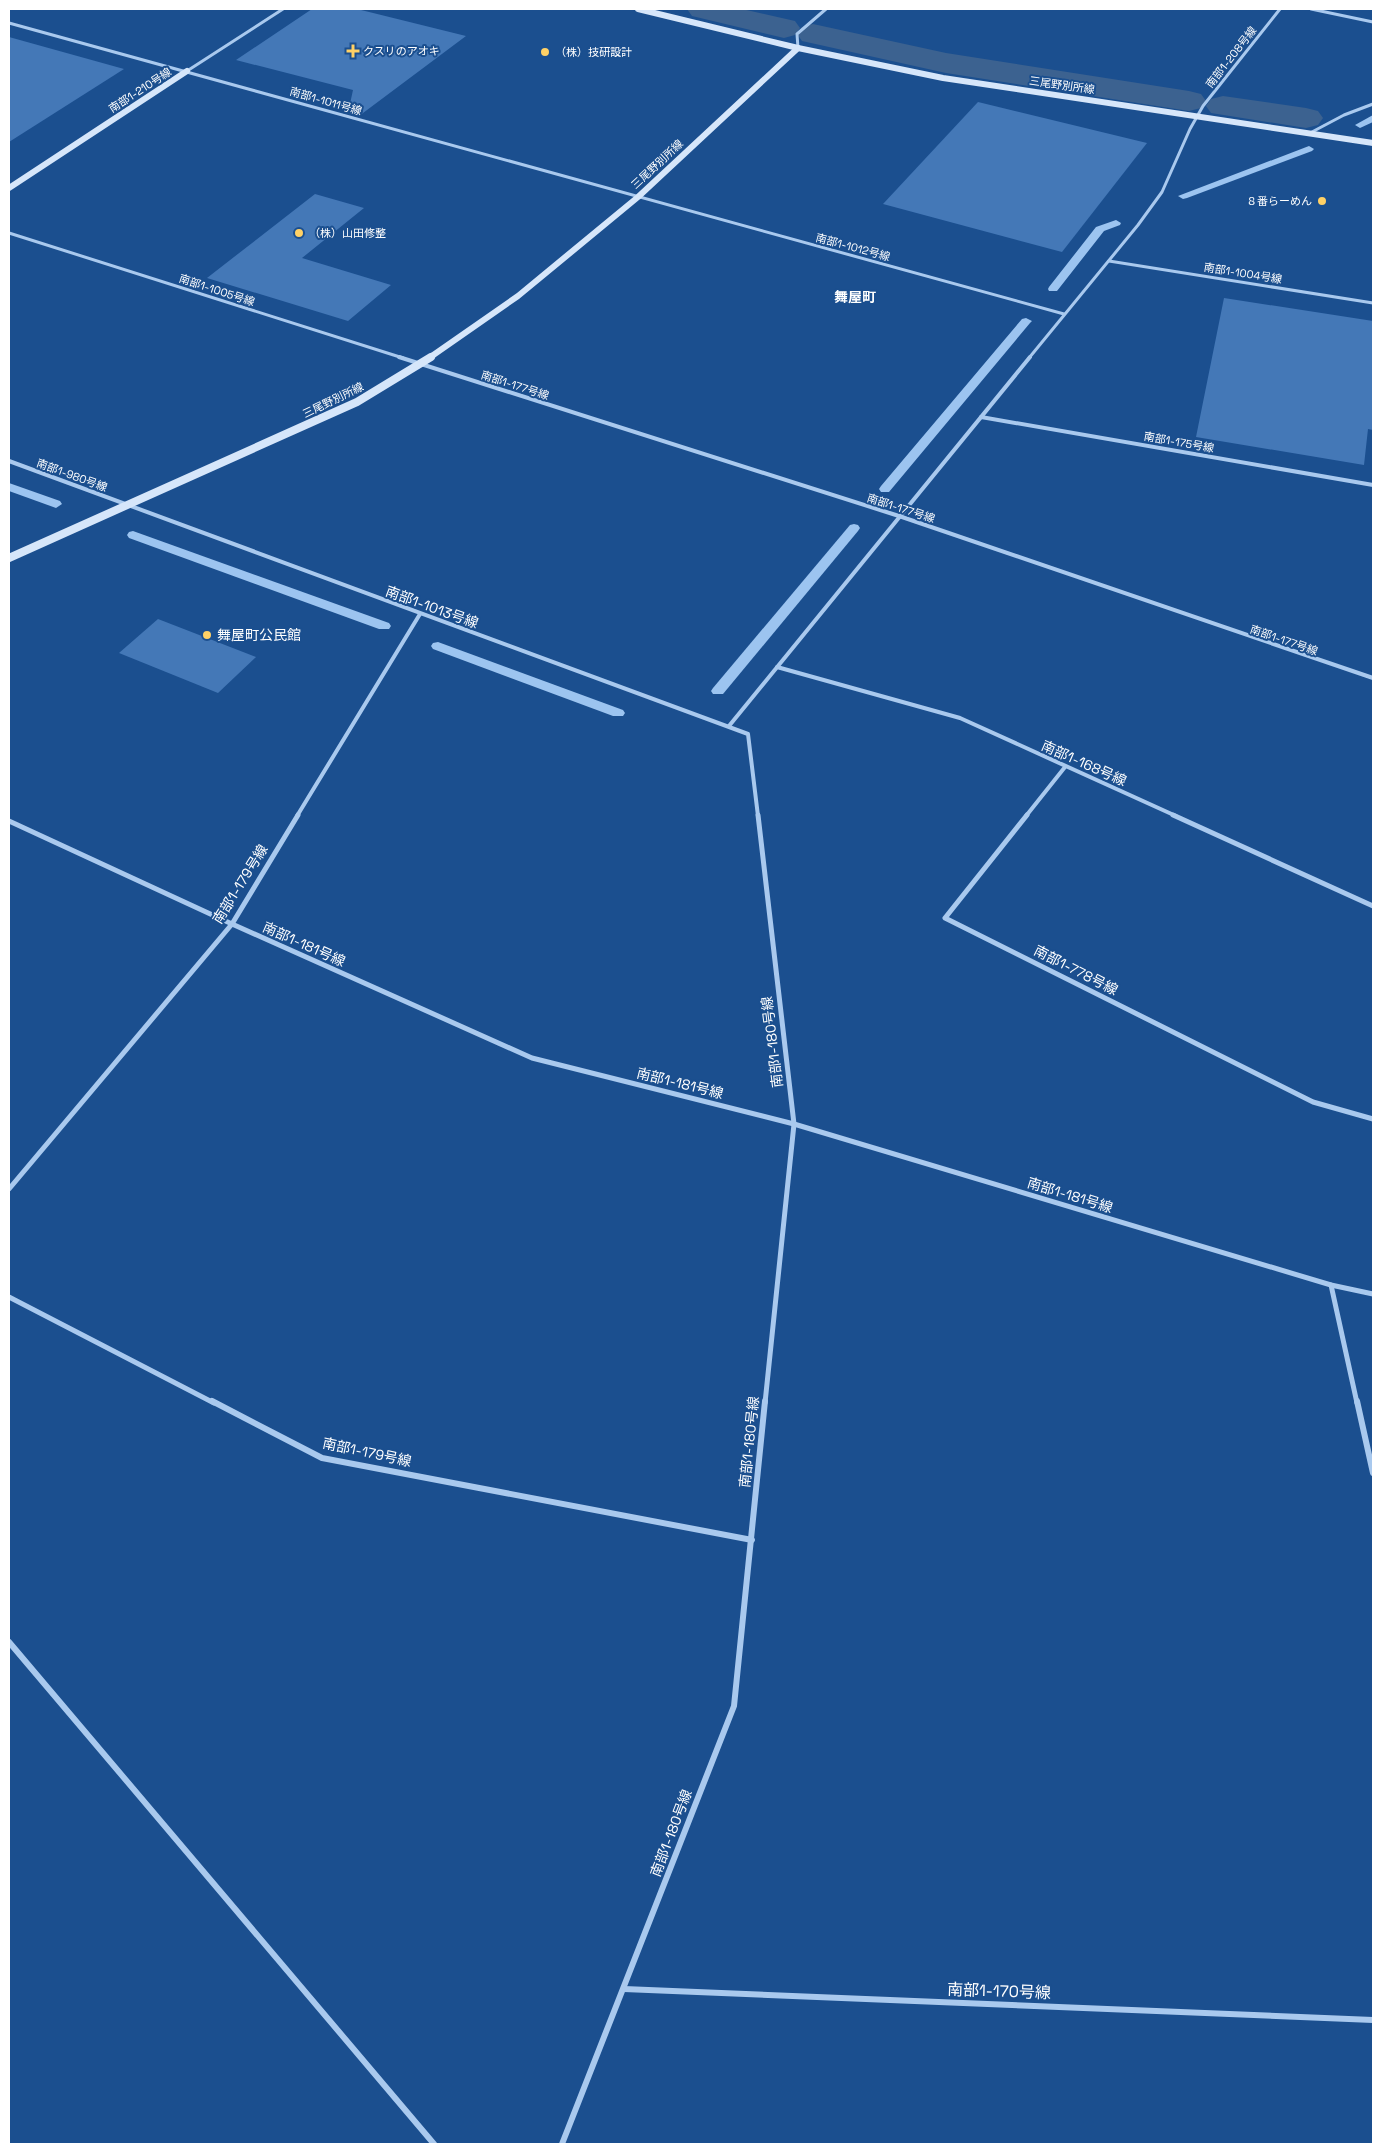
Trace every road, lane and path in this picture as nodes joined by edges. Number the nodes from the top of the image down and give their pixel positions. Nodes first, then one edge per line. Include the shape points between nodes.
1 (283, 9) edge
2 (638, 9) edge
3 (826, 9) edge
4 (1280, 9) edge
5 (1311, 9) edge
6 (1373, 22) edge
7 (9, 23) edge
8 (798, 48) junction
9 (187, 71) junction
10 (1373, 104) edge
11 (1197, 117) junction
12 (1309, 134) junction
13 (1373, 143) edge
14 (9, 188) edge
15 (638, 197) junction
16 (9, 233) edge
17 (1109, 261) junction
18 (1373, 303) edge
19 (1064, 314) junction
20 (421, 364) junction
21 (981, 417) junction
22 (9, 461) edge
23 (1373, 485) edge
24 (128, 506) junction
25 (900, 516) junction
26 (9, 558) edge
27 (420, 614) junction
28 (777, 667) junction
29 (1373, 678) edge
30 (729, 726) junction
31 (1065, 767) junction
32 (9, 822) edge
33 (1373, 906) edge
34 (232, 924) junction
35 (1373, 1119) edge
36 (794, 1124) junction
37 (9, 1189) edge
38 (1331, 1285) junction
39 (1373, 1294) edge
40 (9, 1296) edge
41 (1373, 1473) edge
42 (752, 1540) junction
43 (9, 1642) edge
44 (624, 1989) junction
45 (1373, 2020) edge
46 (434, 2144) edge
47 (562, 2144) edge

1 - 9 street, 南部1-210号線
2 - 8 main road
3 - 8 street via 797,34
4 - 11 street, 南部1-208号線
5 - 6 street
7 - 9 street, 南部1-1011号線
8 - 11 main road, 三尾野別所線 via 952,80
8 - 15 main road, 三尾野別所線
9 - 14 main road, 南部1-210号線
9 - 15 street, 南部1-1011号線
10 - 12 street
11 - 12 main road, 三尾野別所線
11 - 17 street, 南部1-208号線 via 1162,192
12 - 13 main road, 三尾野別所線
15 - 19 street, 南部1-1012号線
15 - 20 main road, 三尾野別所線 via 518,296
16 - 20 street, 南部1-1005号線
17 - 18 street, 南部1-1004号線
17 - 19 street, 南部1-208号線
19 - 21 street, 南部1-208号線
20 - 24 main road, 三尾野別所線 via 357,402
20 - 25 street, 南部1-177号線
21 - 23 street, 南部1-175号線
21 - 25 street, 南部1-208号線
22 - 24 street, 南部1-980号線
24 - 26 main road, 三尾野別所線
24 - 27 street, 南部1-1013号線
25 - 28 street, 南部1-208号線
25 - 29 street, 南部1-177号線
27 - 30 street, 南部1-1013号線
27 - 34 street, 南部1-179号線
28 - 30 street, 南部1-208号線
28 - 31 street, 南部1-168号線 via 960,718
30 - 36 street, 南部1-180号線 via 748,734
31 - 33 street, 南部1-168号線
31 - 35 street, 南部1-778号線 via 946,918 1313,1102
32 - 34 street, 南部1-181号線
34 - 36 street, 南部1-181号線 via 532,1058
34 - 37 street, 南部1-179号線
36 - 38 street, 南部1-181号線
36 - 42 street, 南部1-180号線
38 - 39 street, 南部1-181号線
38 - 41 street
40 - 42 street, 南部1-179号線 via 322,1458
42 - 44 street, 南部1-180号線 via 734,1706
43 - 46 street
44 - 45 street, 南部1-170号線
44 - 47 street, 南部1-180号線

